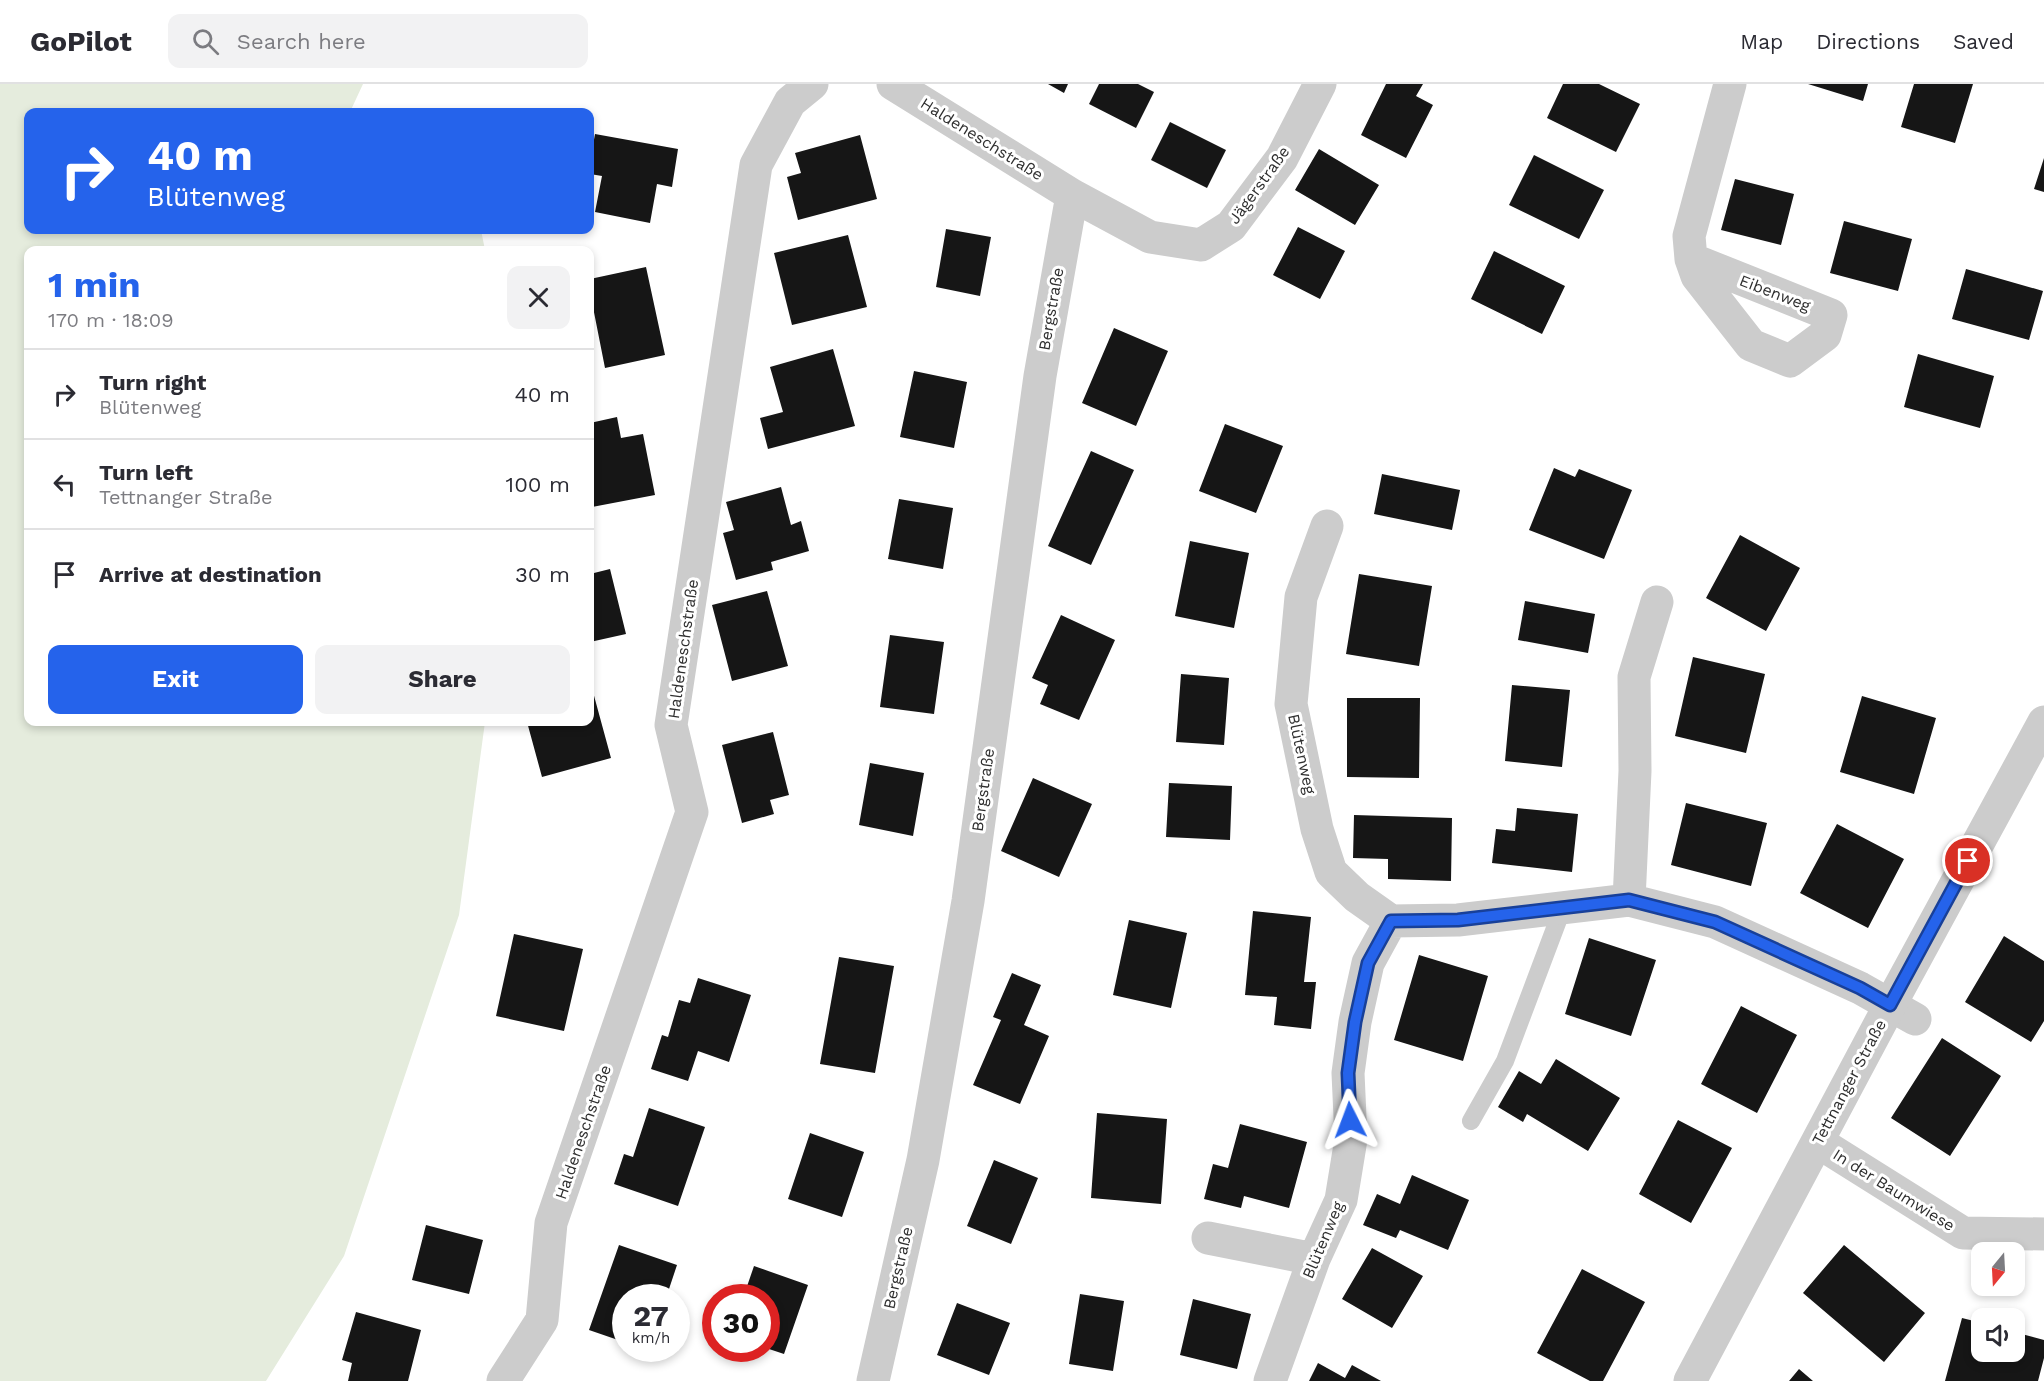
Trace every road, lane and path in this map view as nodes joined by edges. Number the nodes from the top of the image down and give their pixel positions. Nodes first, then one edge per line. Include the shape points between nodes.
1 (812, 84) edge
2 (893, 84) edge
3 (1320, 84) edge
4 (1730, 84) edge
5 (1071, 195) junction
6 (1690, 259) dead end
7 (1327, 526) dead end
8 (1657, 602) dead end
9 (2044, 722) edge
10 (1629, 900) junction
11 (1563, 907) junction
12 (1391, 921) junction
13 (1902, 1012) junction
14 (1471, 1120) dead end
15 (1818, 1142) junction
16 (2044, 1234) edge
17 (1208, 1238) dead end
18 (1314, 1259) junction
19 (503, 1381) edge
20 (873, 1381) edge
21 (1270, 1381) edge
22 (1690, 1381) edge

1 - 19 street, Haldeneschstraße via 790,102 756,165 671,724 692,812 551,1223 542,1320
2 - 5 street, Haldeneschstraße
3 - 5 street, Jägerstraße via 1282,158 1231,226 1201,245 1150,237
4 - 6 street via 1689,237
5 - 20 street, Bergstraße via 1040,376 968,901 923,1160
7 - 12 street, Blütenweg via 1301,597 1292,704 1317,829 1331,872
8 - 10 street via 1634,677 1635,771
9 - 13 street, Tettnanger Straße
10 - 11 street
10 - 13 street via 1715,922 1860,988
11 - 12 street via 1458,920
11 - 14 lane via 1505,1061
12 - 18 street, Blütenweg via 1368,963 1355,1022 1348,1073 1351,1139 1341,1200
13 - 15 street, Tettnanger Straße
15 - 16 street, In der Baumwiese via 1963,1233
15 - 22 street, Tettnanger Straße
17 - 18 street
18 - 21 street, Blütenweg

